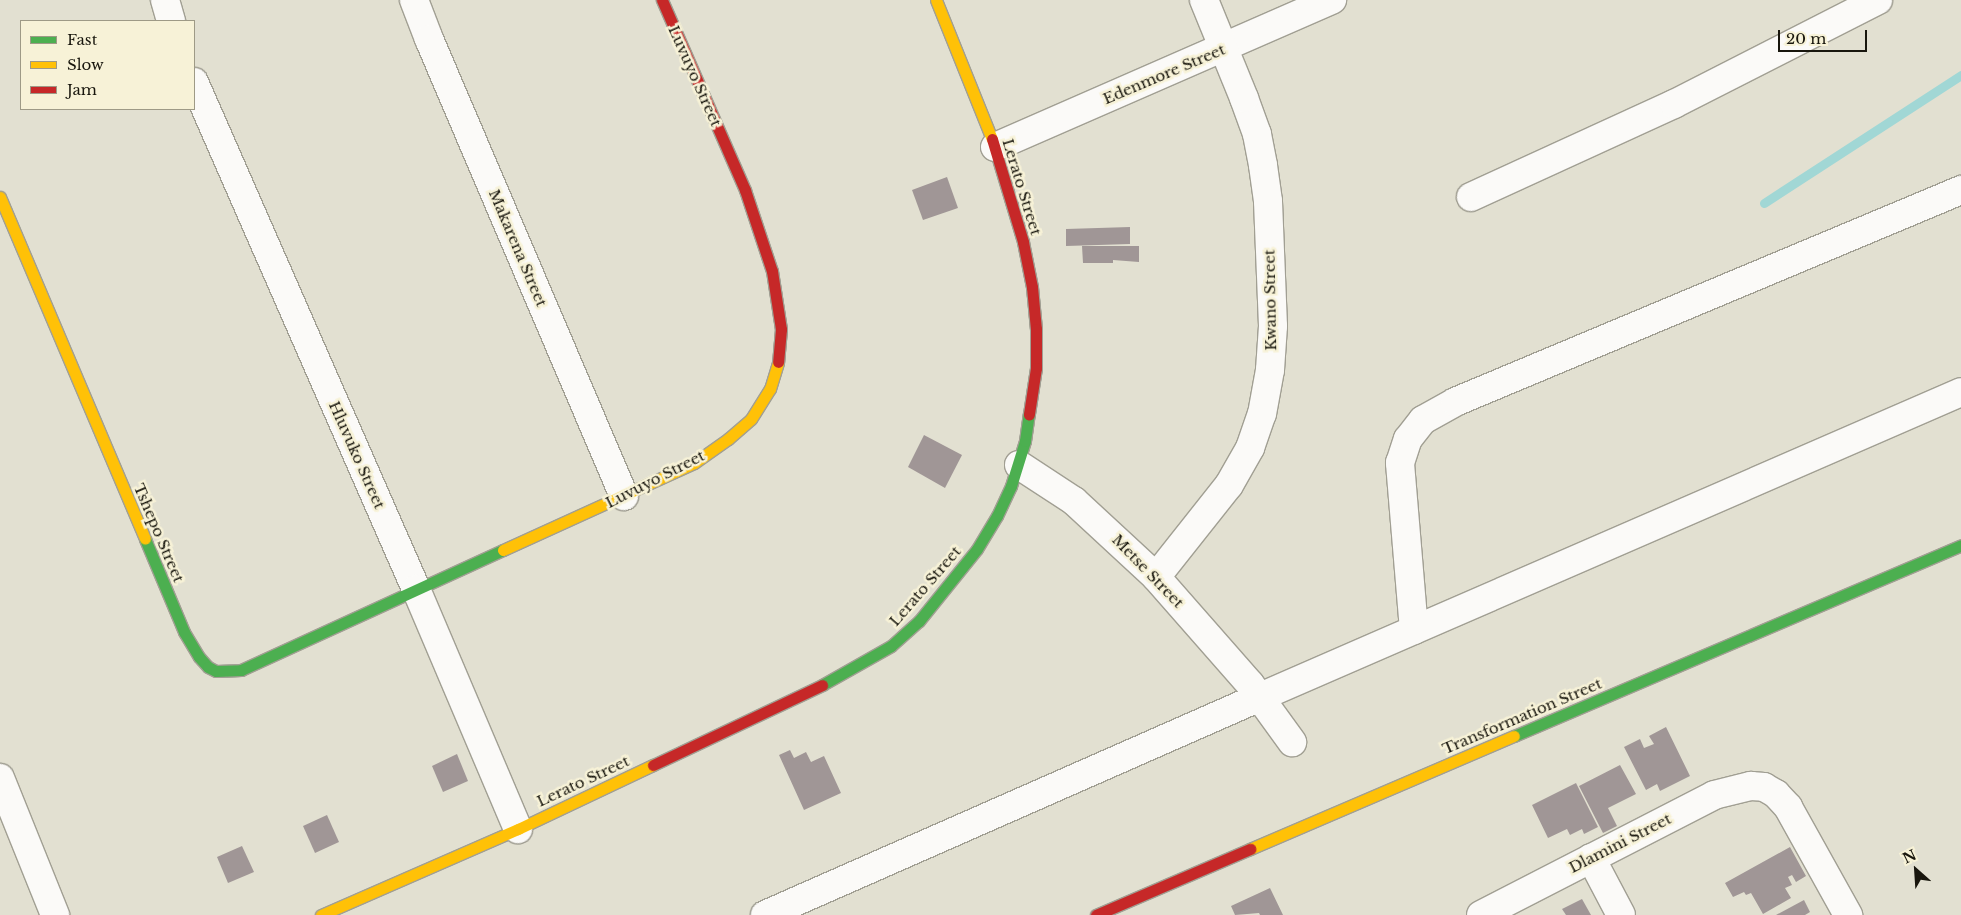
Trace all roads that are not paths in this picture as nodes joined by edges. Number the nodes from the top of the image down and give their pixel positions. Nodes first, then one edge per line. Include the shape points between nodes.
1 (165, 0) edge
2 (414, 0) edge
3 (662, 0) edge
4 (936, 0) edge
5 (1204, 0) edge
6 (1332, 0) edge
7 (1878, 0) edge
8 (171, 20) edge
9 (1224, 48) junction
10 (195, 84) edge
11 (995, 147) junction
12 (1961, 190) edge
13 (0, 197) edge
14 (1471, 197) dead end
15 (1961, 392) edge
16 (1019, 465) junction
17 (624, 496) junction
18 (1961, 546) edge
19 (1156, 577) junction
20 (416, 589) junction
21 (1414, 630) junction
22 (1260, 697) junction
23 (1292, 742) dead end
24 (0, 778) edge
25 (518, 829) junction
26 (1591, 858) junction
27 (55, 915) edge
28 (321, 915) edge
29 (765, 915) edge
30 (1096, 915) edge
31 (1481, 915) edge
32 (1621, 915) edge
33 (1848, 915) edge

1 - 8 street
2 - 17 street, Makarena Street
3 - 17 street, Luvuyo Street via 761,233 778,298 780,356 770,389 750,419 728,439 694,463
4 - 11 street, Lerato Street
5 - 9 street, Kwano Street
6 - 9 street, Edenmore Street
7 - 14 street via 1674,104
9 - 11 street, Edenmore Street
9 - 19 street, Kwano Street via 1256,134 1263,165 1268,201 1273,326 1270,370 1262,414 1250,448 1229,484
10 - 20 street, Hluvuko Street
11 - 16 street, Lerato Street via 1023,242 1036,330 1032,408
12 - 21 street via 1455,402 1423,420 1408,439 1400,463
13 - 20 street, Tshepo Street via 184,632 208,667 225,672 257,664
15 - 21 street
16 - 19 street, Metse Street via 1074,501
16 - 25 street, Lerato Street via 997,516 977,549 919,621 891,646 835,679
17 - 20 street, Luvuyo Street
18 - 30 street, Transformation Street
19 - 22 street, Metse Street
20 - 25 street, Hluvuko Street
21 - 22 street
22 - 23 street, Metse Street
22 - 29 street
24 - 27 street
25 - 28 street, Lerato Street
26 - 31 street, Dlamini Street
26 - 32 street
26 - 33 street, Dlamini Street via 1714,795 1751,786 1764,787 1776,794 1798,821

